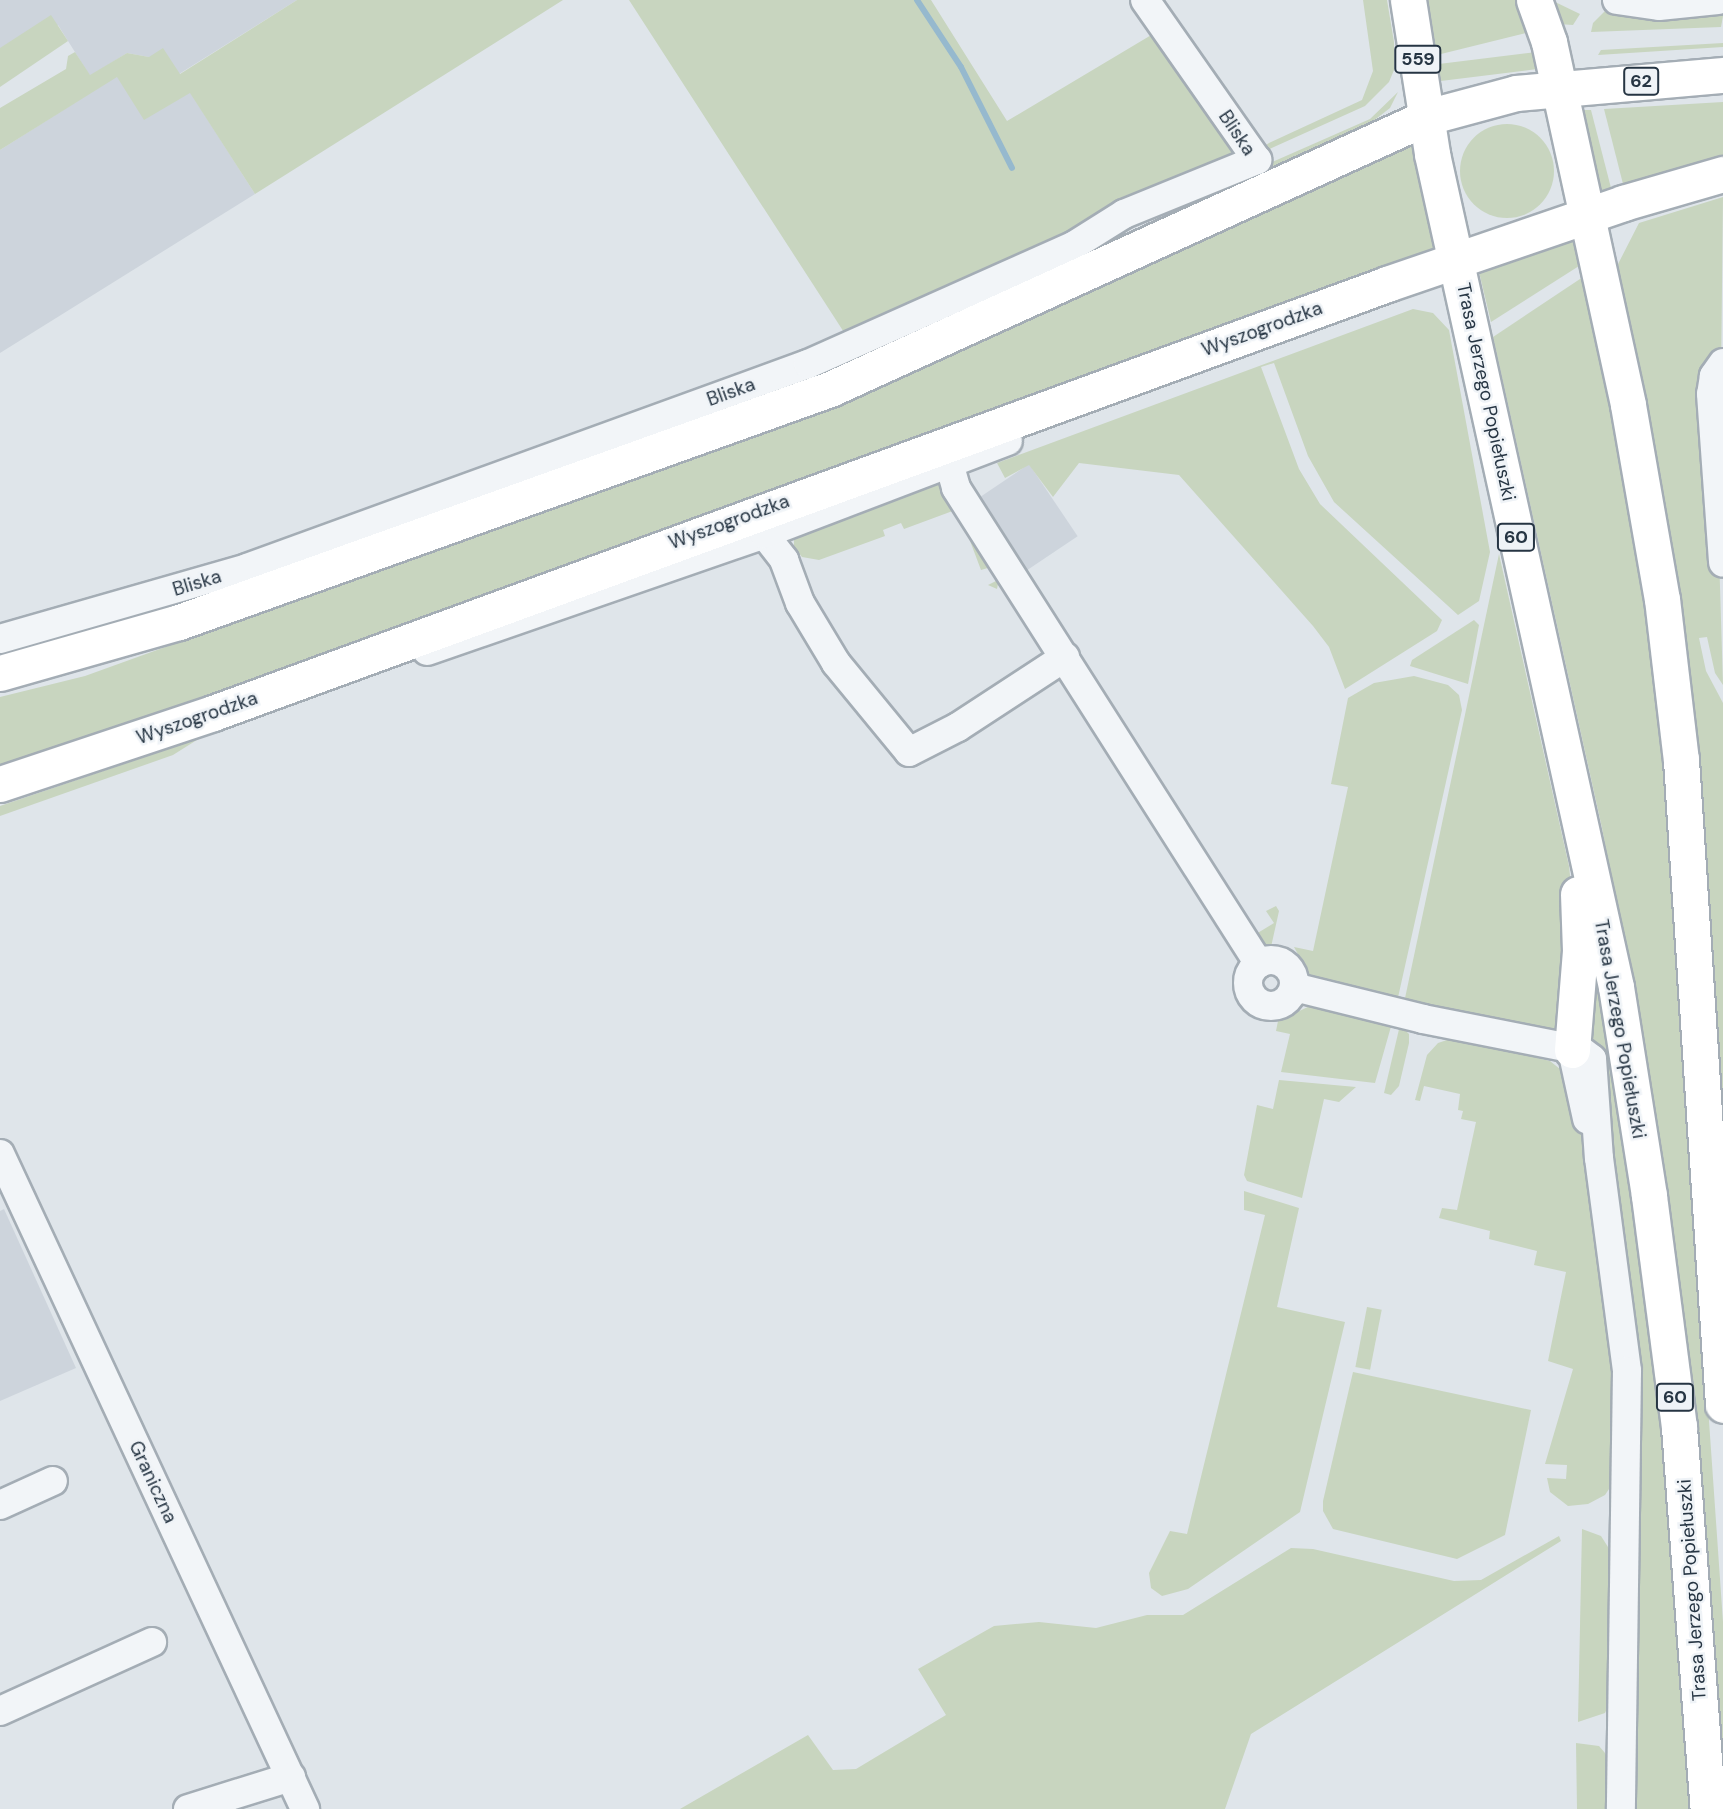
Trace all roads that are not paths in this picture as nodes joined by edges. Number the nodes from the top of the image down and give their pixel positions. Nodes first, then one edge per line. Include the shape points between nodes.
1 (1145, 0) edge
2 (1408, 0) edge
3 (1534, 0) edge
4 (1617, 0) edge
5 (1718, 0) edge
6 (1723, 75) edge
7 (1558, 88) junction
8 (1427, 117) junction
9 (1723, 174) edge
10 (1586, 215) junction
11 (1458, 259) junction
12 (1723, 363) edge
13 (1055, 404) junction
14 (948, 463) junction
15 (764, 534) junction
16 (1723, 563) edge
17 (0, 639) edge
18 (1065, 657) junction
19 (0, 673) edge
20 (213, 713) junction
21 (0, 783) edge
22 (1576, 814) junction
23 (1572, 1050) junction
24 (0, 1154) edge
25 (1723, 1405) edge
26 (53, 1481) dead end
27 (0, 1505) edge
28 (152, 1642) dead end
29 (0, 1712) edge
30 (291, 1777) junction
31 (188, 1809) edge
32 (305, 1809) edge
33 (1621, 1809) edge
34 (1708, 1809) edge

1 - 17 street, Bliska via 1257,160 1136,208 1073,246 808,364 247,568
2 - 8 main road, 559
3 - 7 main road
4 - 5 street via 1659,6
6 - 7 main road, 62
7 - 8 main road via 1503,96
7 - 10 main road, 60
8 - 11 main road, Trasa Jerzego Popiełuszki
8 - 19 main road via 830,388 179,622
9 - 10 main road
10 - 11 main road, Wyszogrodzka
10 - 25 main road, 60 via 1631,418 1662,599 1678,733
11 - 13 main road, Wyszogrodzka
11 - 22 main road, Trasa Jerzego Popiełuszki / 60
12 - 16 street via 1714,376 1711,394
13 - 14 street via 1009,440
13 - 20 main road, Wyszogrodzka
14 - 15 street
14 - 18 street via 956,488
15 - 18 street via 784,559 790,582 813,626 869,707 909,752 958,727
15 - 20 street via 464,640
18 - 23 street via 1259,964 1248,981 1255,1000 1268,1006 1282,1003 1294,987
20 - 21 main road, Wyszogrodzka
22 - 23 main road via 1580,951
22 - 34 main road, Trasa Jerzego Popiełuszki / 60 via 1616,987 1650,1196 1679,1427
23 - 33 street via 1588,1053 1596,1070 1599,1158 1627,1371
24 - 30 street, Graniczna
26 - 27 street
28 - 29 street
30 - 31 street
30 - 32 street, Graniczna

